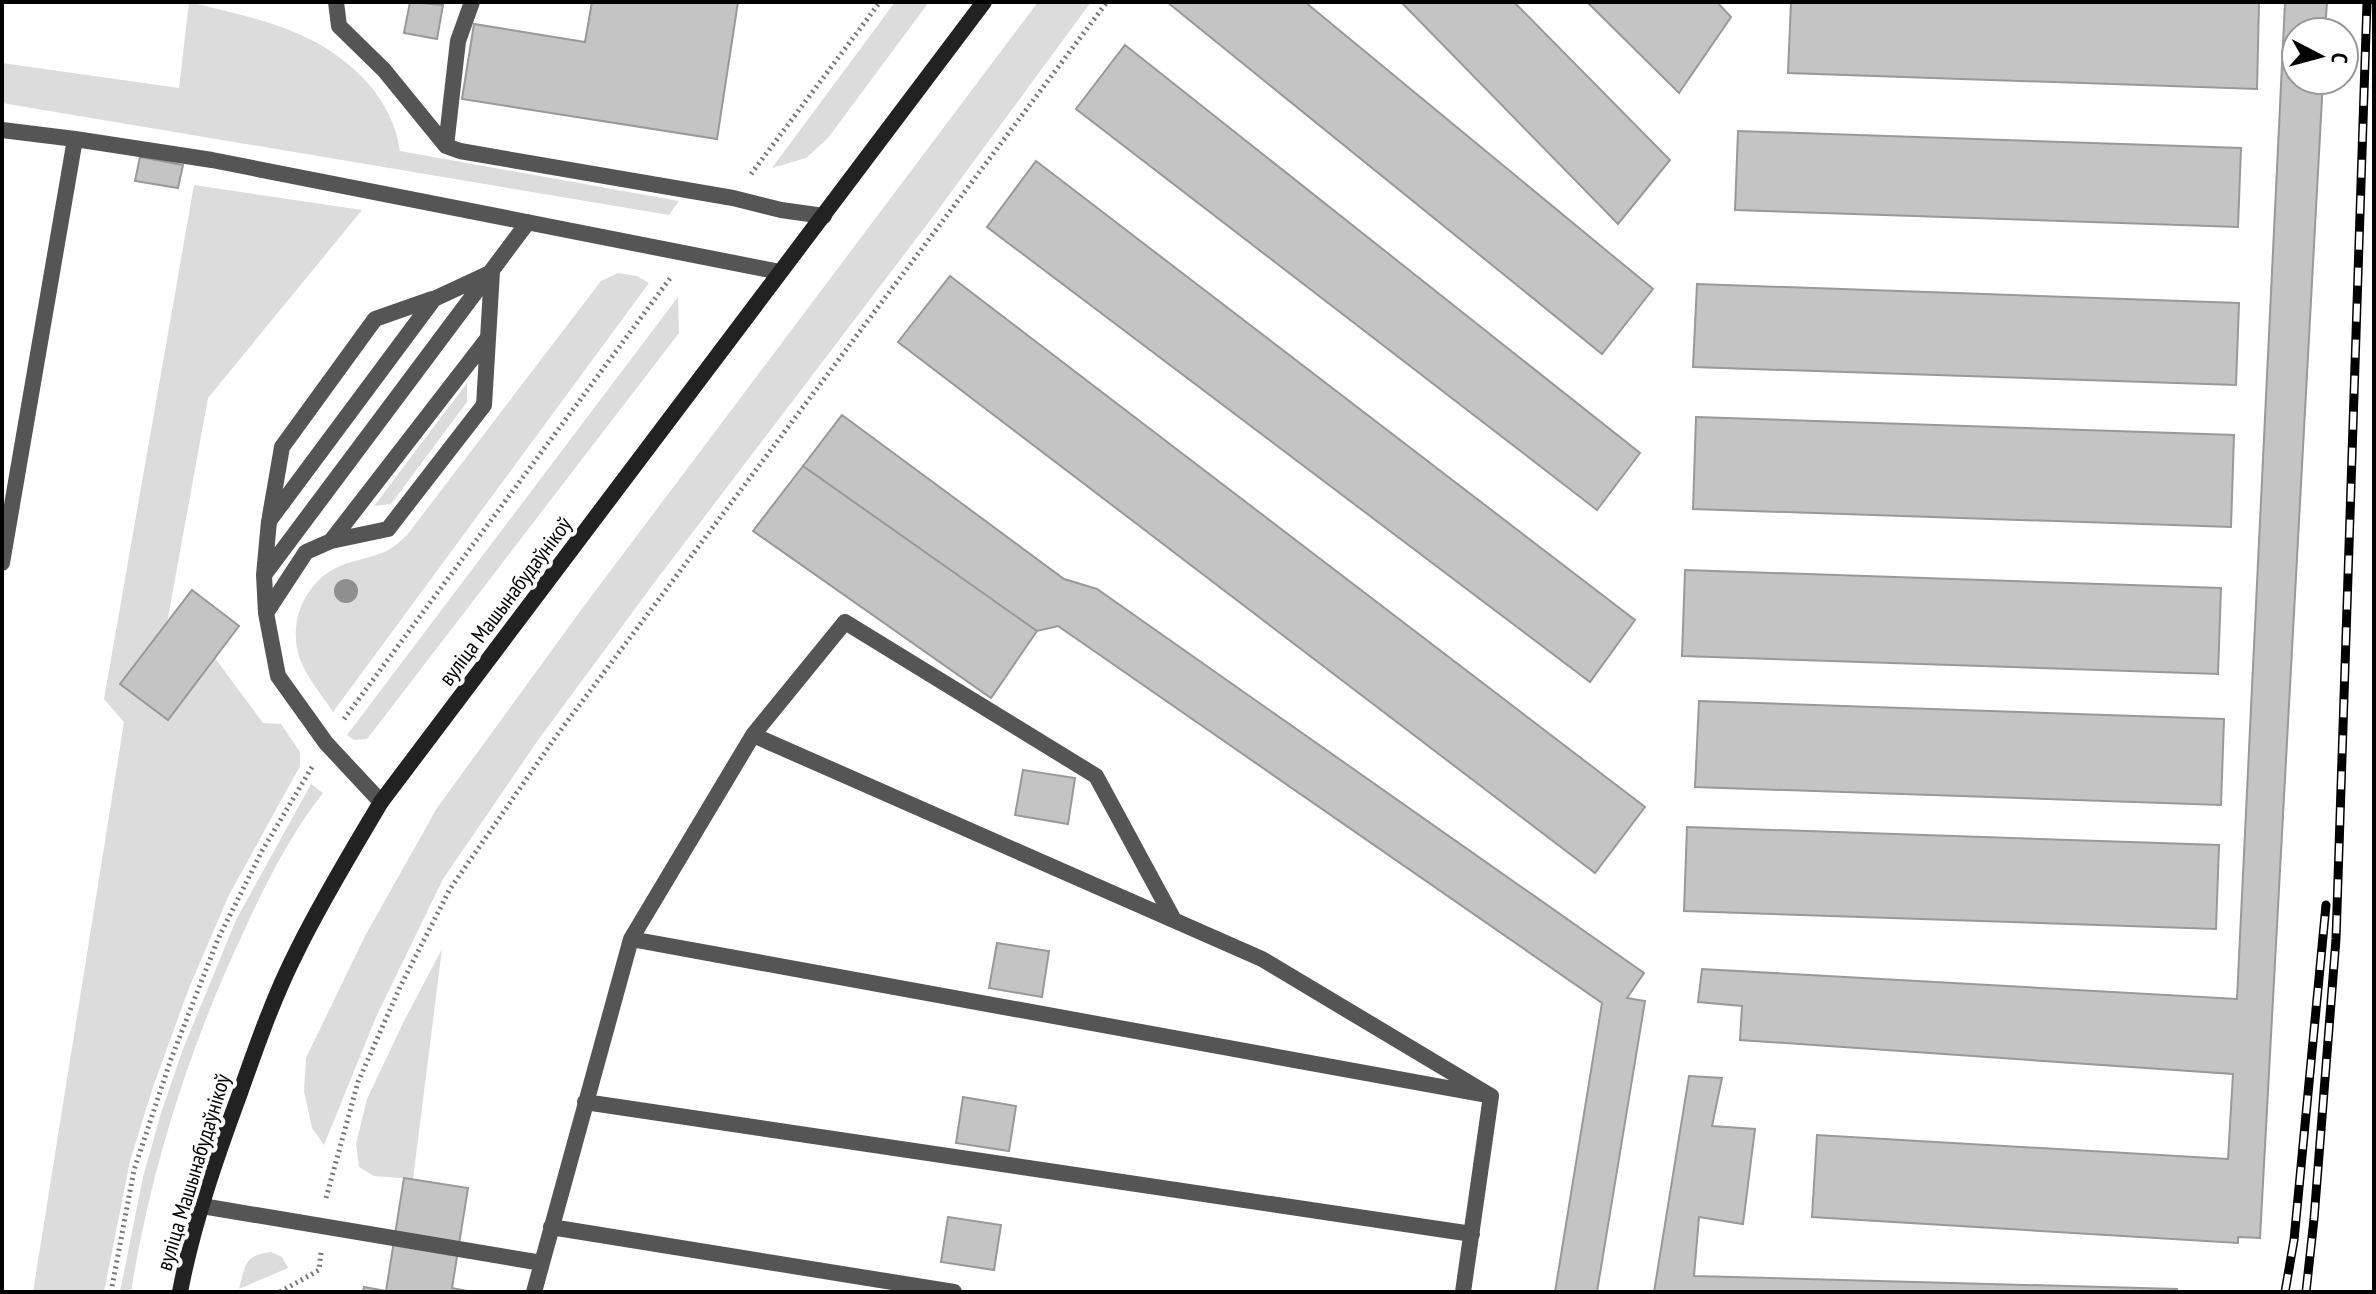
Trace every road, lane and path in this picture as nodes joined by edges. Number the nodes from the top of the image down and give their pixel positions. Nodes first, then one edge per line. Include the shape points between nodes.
1 (336, 2) edge
2 (472, 2) edge
3 (880, 2) edge
4 (984, 2) edge
5 (1107, 2) edge
6 (2, 130) edge
7 (75, 139) junction
8 (446, 146) junction
9 (733, 198) junction
10 (824, 216) junction
11 (528, 222) junction
12 (689, 253) junction
13 (492, 272) junction
14 (780, 272) junction
15 (434, 299) junction
16 (488, 338) junction
17 (269, 521) junction
18 (331, 541) junction
19 (2, 563) edge
20 (264, 575) junction
21 (266, 613) junction
22 (753, 735) junction
23 (326, 743) junction
24 (381, 802) junction
25 (1174, 920) junction
26 (631, 939) junction
27 (1491, 1096) junction
28 (585, 1102) junction
29 (202, 1206) junction
30 (323, 1226) junction
31 (551, 1227) junction
32 (1472, 1234) junction
33 (542, 1263) junction
34 (111, 1292) edge
35 (180, 1292) edge
36 (280, 1292) edge
37 (534, 1292) edge
38 (954, 1292) edge
39 (1463, 1292) edge

1 - 8 lane via 339,26 384,70
2 - 8 lane via 458,41
3 - 9 path
4 - 10 main road, вуліца Машынабудаўнікоў
5 - 30 path via 557,735 450,889 358,1082
6 - 7 lane
7 - 11 lane via 212,160
7 - 19 lane
8 - 9 lane
9 - 10 lane
10 - 14 main road, вуліца Машынабудаўнікоў
11 - 12 lane
11 - 13 lane
12 - 14 lane
12 - 23 path
13 - 15 lane
13 - 16 lane
13 - 20 lane
14 - 24 main road, вуліца Машынабудаўнікоў
15 - 17 lane
15 - 17 lane via 375,319 282,447
16 - 18 lane
16 - 18 lane via 484,405 388,529
17 - 20 lane
18 - 21 lane via 306,552
20 - 21 lane
21 - 23 lane via 278,676
22 - 25 lane
22 - 25 lane via 845,622 1096,776
22 - 26 lane
23 - 24 lane
23 - 34 path via 218,939 171,1059 134,1170
24 - 29 main road, вуліца Машынабудаўнікоў via 295,953
25 - 27 lane via 1262,959
26 - 27 lane
26 - 28 lane
27 - 32 lane
28 - 31 lane
28 - 32 lane
29 - 30 lane
29 - 35 main road, вуліца Машынабудаўнікоў
30 - 33 lane
30 - 36 path via 319,1270
31 - 33 lane
31 - 38 lane
32 - 39 lane
33 - 37 lane

